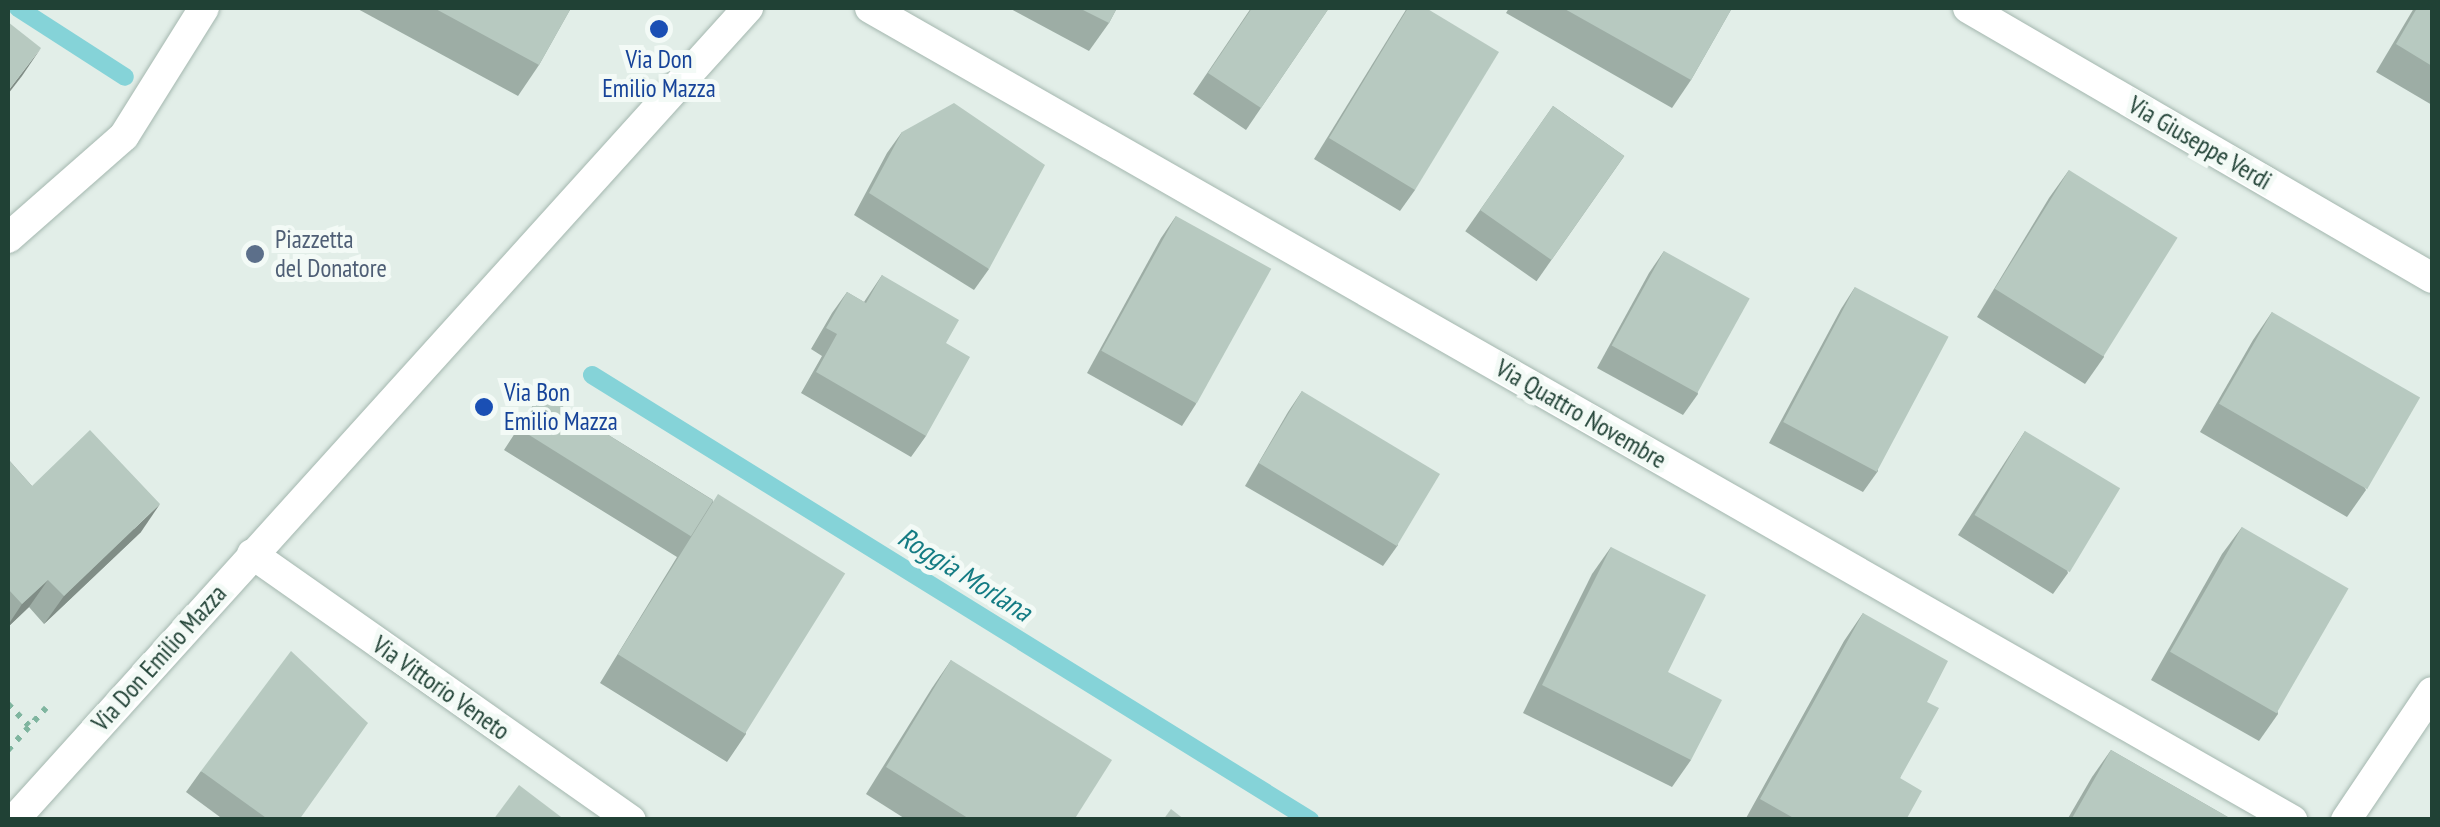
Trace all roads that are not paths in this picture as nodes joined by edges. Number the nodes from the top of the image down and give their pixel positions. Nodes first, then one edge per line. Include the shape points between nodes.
1 (204, 8) edge
2 (748, 8) edge
3 (870, 8) edge
4 (1968, 8) edge
5 (8, 238) edge
6 (2432, 278) edge
7 (252, 554) junction
8 (2432, 692) edge
9 (14, 820) edge
10 (630, 820) edge
11 (2292, 820) edge
12 (2346, 820) edge

1 - 5 street via 124,136
2 - 7 street, Via Don Emilio Mazza
3 - 11 street, Via Quattro Novembre
4 - 6 street, Via Giuseppe Verdi
7 - 9 street, Via Don Emilio Mazza
7 - 10 street, Via Vittorio Veneto
8 - 12 street

